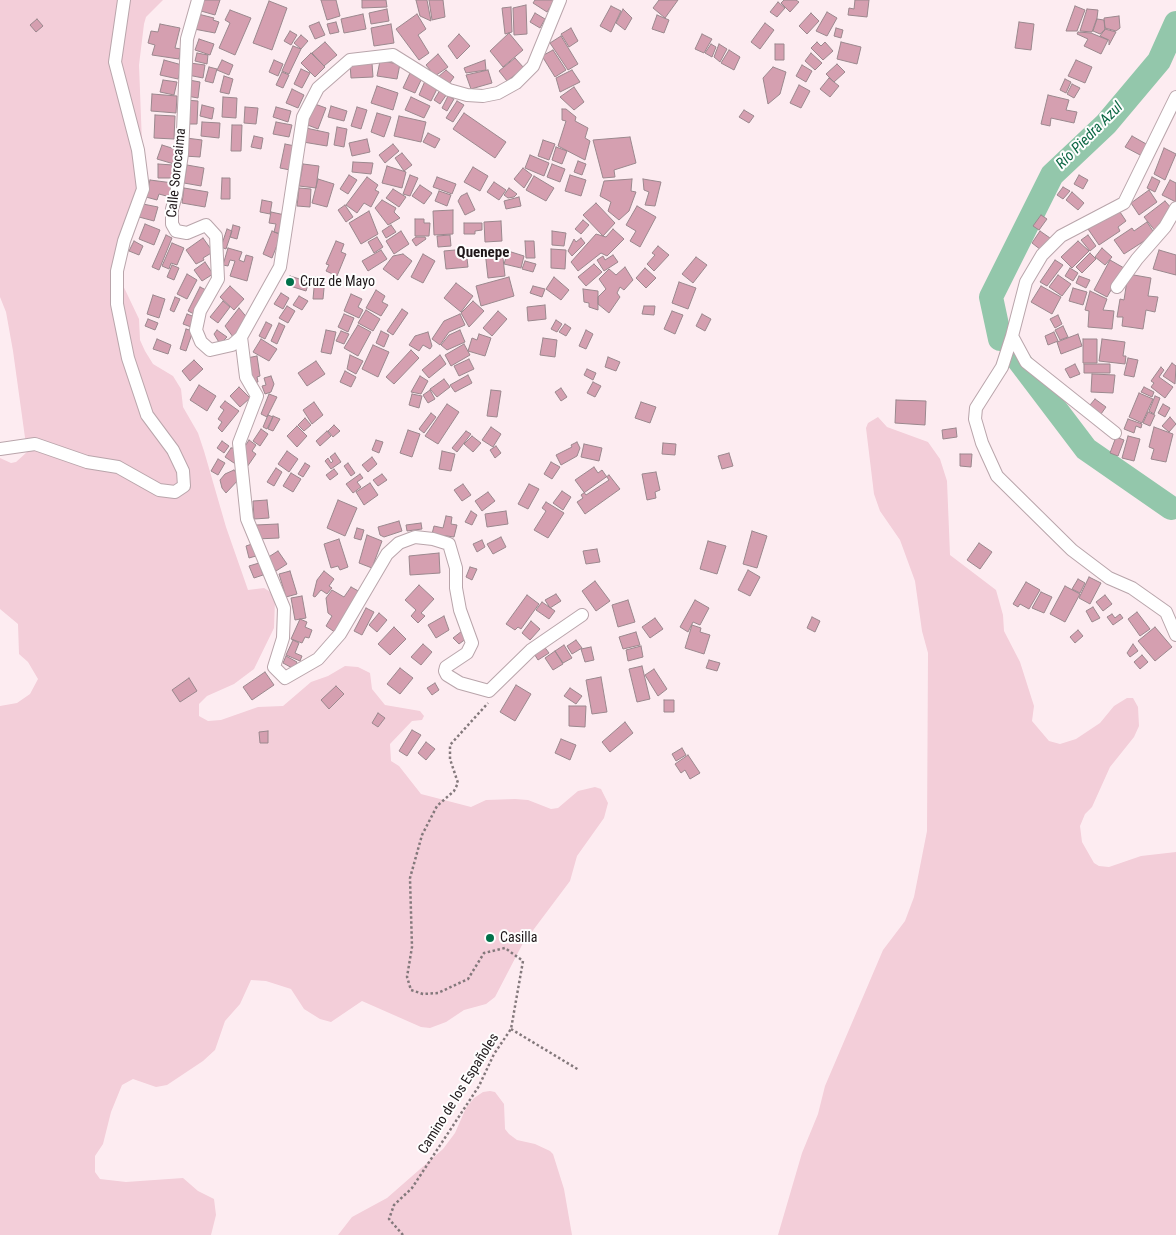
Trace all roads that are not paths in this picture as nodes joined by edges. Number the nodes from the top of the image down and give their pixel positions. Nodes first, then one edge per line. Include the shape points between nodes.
1 (124, 0) edge
2 (198, 0) edge
3 (560, 0) edge
4 (1176, 97) edge
5 (1176, 208) edge
6 (1118, 286) dead end
7 (1012, 336) junction
8 (242, 337) junction
9 (1116, 433) dead end
10 (0, 449) edge
11 (582, 616) dead end
12 (1176, 636) edge

1 - 10 street via 115,62 138,150 143,189 117,271 117,304 128,358 148,415 173,450 183,471 184,486 175,492 159,490 118,467 87,462 34,444
2 - 8 street, Calle Sorocaima via 187,39 182,154 172,224 176,231 186,233 206,225 216,236 218,278 200,311 196,330 201,342 210,350 232,345
3 - 8 street via 533,66 516,83 498,93 475,96 449,90 393,56 350,60 318,88 303,117 280,267
4 - 7 street via 1124,204 1060,236 1042,255 1026,282
5 - 6 street via 1166,227
7 - 9 street via 1026,362
7 - 12 street via 1002,367 976,408 975,419 982,443 997,476 1072,550 1109,578 1132,588 1166,612
8 - 11 street via 246,377 257,396 239,443 247,519 284,608 283,638 274,668 284,678 318,659 340,634 387,554 399,543 415,537 449,544 456,568 460,610 472,642 467,653 446,667 447,675 460,682 489,692 531,650

